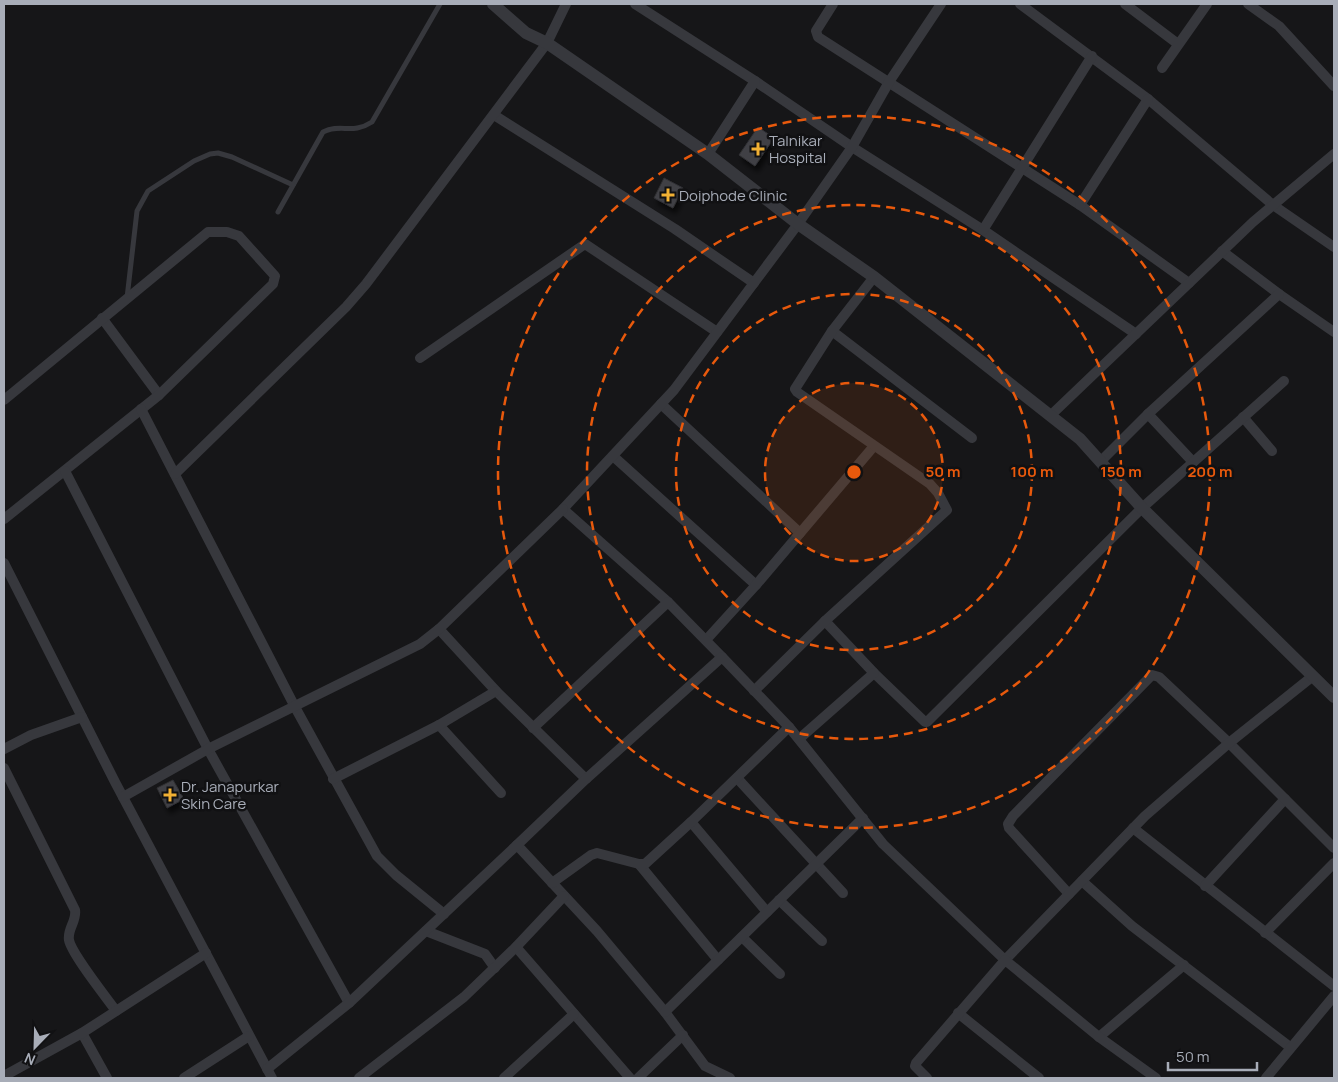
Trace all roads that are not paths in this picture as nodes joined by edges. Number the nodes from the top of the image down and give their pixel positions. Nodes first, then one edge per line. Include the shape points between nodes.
1 (440, 4) edge
2 (493, 4) edge
3 (566, 4) edge
4 (635, 4) edge
5 (832, 4) edge
6 (941, 4) edge
7 (1020, 4) edge
8 (1125, 4) edge
9 (1207, 4) edge
10 (1248, 4) edge
11 (547, 44) junction
12 (1178, 44) junction
13 (1092, 56) junction
14 (1162, 68) dead end
15 (755, 81) junction
16 (889, 82) junction
17 (1334, 86) edge
18 (1148, 99) junction
19 (494, 115) junction
20 (852, 147) junction
21 (708, 154) junction
22 (1332, 159) edge
23 (1022, 168) junction
24 (293, 185) junction
25 (1080, 205) junction
26 (1273, 205) junction
27 (278, 212) dead end
28 (798, 224) junction
29 (983, 230) junction
30 (1334, 247) edge
31 (1222, 251) junction
32 (874, 277) junction
33 (754, 283) junction
34 (1189, 283) junction
35 (1279, 294) junction
36 (127, 298) junction
37 (102, 318) junction
38 (832, 331) junction
39 (717, 332) junction
40 (1334, 332) edge
41 (1136, 334) junction
42 (420, 358) dead end
43 (1284, 381) dead end
44 (159, 394) junction
45 (4, 400) edge
46 (661, 404) junction
47 (141, 409) junction
48 (1148, 414) junction
49 (1050, 416) junction
50 (1243, 417) junction
51 (972, 438) dead end
52 (874, 446) junction
53 (1272, 450) dead end
54 (612, 456) junction
55 (1100, 462) junction
56 (1193, 462) junction
57 (65, 471) junction
58 (174, 474) junction
59 (563, 508) junction
60 (1142, 508) junction
61 (4, 519) edge
62 (800, 532) junction
63 (4, 563) edge
64 (756, 585) junction
65 (668, 602) junction
66 (825, 622) junction
67 (439, 629) junction
68 (706, 640) junction
69 (722, 658) junction
70 (874, 673) junction
71 (1313, 676) junction
72 (754, 690) junction
73 (496, 692) junction
74 (1334, 697) edge
75 (295, 707) junction
76 (82, 717) junction
77 (439, 726) junction
78 (789, 727) junction
79 (532, 728) junction
80 (799, 739) junction
81 (1229, 743) junction
82 (4, 749) edge
83 (208, 750) junction
84 (4, 768) edge
85 (737, 778) junction
86 (334, 779) junction
87 (586, 779) junction
88 (501, 793) dead end
89 (124, 797) junction
90 (1285, 799) junction
91 (863, 818) junction
92 (691, 822) junction
93 (1133, 828) junction
94 (518, 845) junction
95 (1334, 848) edge
96 (1334, 863) edge
97 (639, 864) junction
98 (817, 864) junction
99 (1082, 881) junction
100 (552, 883) junction
101 (1205, 886) junction
102 (843, 893) dead end
103 (1069, 894) junction
104 (564, 896) junction
105 (779, 900) junction
106 (767, 912) junction
107 (444, 914) junction
108 (426, 931) junction
109 (1265, 932) junction
110 (742, 937) junction
111 (822, 941) dead end
112 (516, 947) junction
113 (206, 953) junction
114 (718, 960) junction
115 (1005, 960) junction
116 (1184, 965) junction
117 (494, 968) junction
118 (780, 974) dead end
119 (1334, 986) edge
120 (1334, 996) edge
121 (349, 1003) junction
122 (116, 1011) junction
123 (665, 1012) junction
124 (958, 1012) junction
125 (574, 1014) junction
126 (82, 1033) junction
127 (249, 1036) junction
128 (683, 1036) junction
129 (1099, 1037) junction
130 (1290, 1047) junction
131 (705, 1066) junction
132 (270, 1074) edge
133 (374, 1074) edge
134 (4, 1076) edge
135 (107, 1078) edge
136 (184, 1078) edge
137 (359, 1078) edge
138 (505, 1078) edge
139 (630, 1078) edge
140 (638, 1078) edge
141 (702, 1078) edge
142 (730, 1078) edge
143 (927, 1078) edge
144 (1039, 1078) edge
145 (1155, 1078) edge
146 (1266, 1078) edge

1 - 24 lane via 372,122 356,130 335,128 323,132
2 - 11 street via 526,34
3 - 11 street
4 - 15 street
5 - 16 street via 816,32 817,36
6 - 16 street
7 - 13 street
8 - 12 street
9 - 12 street
10 - 17 street via 1279,26
11 - 19 street
11 - 21 street
12 - 14 street
13 - 18 street
13 - 23 street
15 - 20 street
15 - 21 street
16 - 20 street
16 - 23 street
18 - 25 street
18 - 26 street
19 - 33 street
19 - 58 street via 346,308
20 - 28 street
20 - 29 street
21 - 28 street
22 - 26 street
23 - 25 street
23 - 29 street
24 - 27 lane
24 - 36 lane via 218,153 194,161 148,192 137,211
25 - 34 street
26 - 30 street
26 - 31 street
28 - 32 street
28 - 33 street
29 - 41 street
31 - 34 street
31 - 35 street
32 - 38 street
32 - 49 street
33 - 39 street
34 - 41 street
35 - 40 street
35 - 48 street
36 - 37 street
36 - 44 street via 204,234 212,231 239,236 275,276 273,284
37 - 44 street
37 - 45 street
38 - 51 street
38 - 52 street via 795,389
39 - 42 street via 585,244
39 - 46 street
41 - 49 street
43 - 50 street
44 - 47 street
46 - 54 street
46 - 62 street
47 - 57 street
47 - 58 street
48 - 55 street
48 - 56 street
49 - 55 street via 1080,439
50 - 53 street
50 - 56 street
52 - 62 street
52 - 66 street via 930,484 947,510
54 - 59 street
54 - 64 street
55 - 60 street
56 - 60 street
57 - 61 street
57 - 83 street
58 - 75 street
59 - 65 street
59 - 67 street
60 - 70 street via 927,722
60 - 71 street
62 - 64 street
63 - 76 street
64 - 68 street
65 - 68 street
65 - 79 street
66 - 70 street
66 - 72 street
67 - 73 street
67 - 75 street via 420,644
68 - 69 street
69 - 72 street
69 - 87 street
70 - 80 street
71 - 74 street
71 - 81 street
72 - 78 street
73 - 77 street
73 - 79 street
75 - 83 street
75 - 86 street
76 - 82 street via 31,735
76 - 89 street
77 - 86 street
77 - 88 street
78 - 80 street
78 - 85 street
79 - 87 street
80 - 91 street
81 - 90 street
81 - 93 street
81 - 103 street via 1160,677 1150,676 1009,822 1009,828
83 - 89 street
83 - 121 street
84 - 122 street via 76,910 69,934 71,949
85 - 92 street
85 - 98 street
86 - 107 street via 382,862
87 - 94 street
89 - 113 street
90 - 95 street
90 - 101 street
91 - 98 street
91 - 115 street via 883,844
92 - 97 street via 646,862
92 - 106 street
93 - 99 street
93 - 101 street
94 - 100 street
94 - 107 street
96 - 109 street
97 - 100 street via 597,853
97 - 114 street
98 - 102 street
98 - 105 street
99 - 103 street
99 - 116 street via 1132,926
100 - 104 street
101 - 109 street
103 - 115 street
104 - 112 street
104 - 123 street
105 - 106 street
105 - 111 street
106 - 110 street
107 - 108 street
108 - 117 street via 485,954
108 - 121 street
109 - 119 street
110 - 114 street
110 - 118 street
112 - 117 street
112 - 125 street
113 - 122 street
113 - 127 street
114 - 123 street
115 - 124 street
115 - 129 street
116 - 129 street
116 - 130 street
117 - 133 street
120 - 130 street
121 - 132 street
122 - 126 street
123 - 128 street
124 - 143 street via 915,1064
124 - 144 street
125 - 138 street
125 - 139 street
126 - 134 street
126 - 135 street
127 - 132 street
127 - 136 street
128 - 131 street
128 - 140 street
129 - 145 street
130 - 146 street
131 - 141 street
131 - 142 street
133 - 137 street

